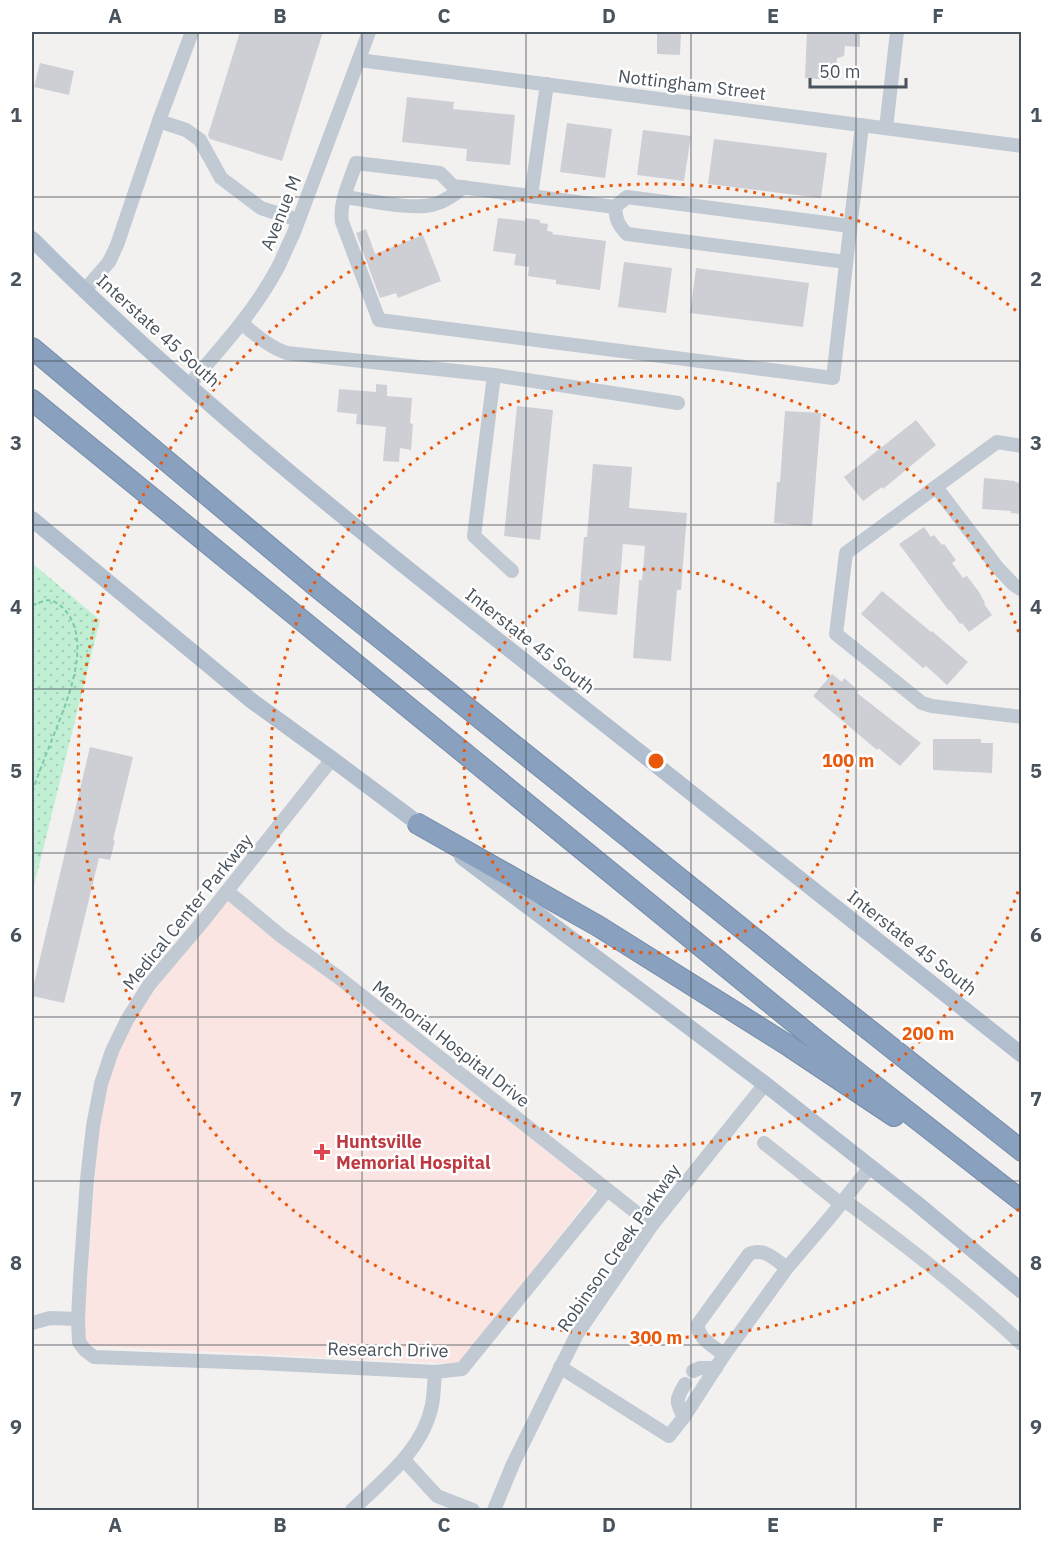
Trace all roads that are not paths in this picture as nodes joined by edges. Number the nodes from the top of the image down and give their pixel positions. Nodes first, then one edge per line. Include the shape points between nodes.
1 (192, 32) edge
2 (369, 32) edge
3 (897, 32) edge
4 (359, 60) junction
5 (547, 84) junction
6 (159, 121) junction
7 (862, 125) junction
8 (886, 128) junction
9 (1022, 146) edge
10 (464, 187) junction
11 (531, 196) junction
12 (345, 197) junction
13 (615, 207) junction
14 (298, 220) junction
15 (850, 226) junction
16 (32, 239) edge
17 (846, 262) junction
18 (84, 291) junction
19 (241, 322) junction
20 (32, 348) edge
21 (494, 375) junction
22 (188, 386) junction
23 (32, 400) edge
24 (678, 402) dead end
25 (1022, 446) edge
26 (936, 487) junction
27 (32, 519) edge
28 (512, 571) dead end
29 (1022, 590) edge
30 (1022, 717) edge
31 (332, 759) junction
32 (418, 824) junction
33 (227, 891) junction
34 (1022, 1055) edge
35 (765, 1084) junction
36 (764, 1143) dead end
37 (1022, 1151) edge
38 (870, 1167) junction
39 (607, 1190) junction
40 (1022, 1201) edge
41 (843, 1202) junction
42 (1022, 1210) edge
43 (652, 1225) junction
44 (787, 1268) junction
45 (1022, 1291) edge
46 (78, 1319) junction
47 (32, 1323) edge
48 (1022, 1344) edge
49 (85, 1350) joint
50 (724, 1355) junction
51 (560, 1368) junction
52 (716, 1368) junction
53 (693, 1371) dead end
54 (435, 1372) junction
55 (685, 1384) dead end
56 (684, 1417) junction
57 (404, 1460) junction
58 (352, 1510) edge
59 (473, 1510) edge
60 (494, 1510) edge

1 - 6 street
2 - 4 street, Avenue M
3 - 8 street
4 - 5 street, Nottingham Street
4 - 14 street, Avenue M
5 - 7 street, Nottingham Street
5 - 11 street
6 - 14 street via 186,130 200,140 221,178 261,208
6 - 18 street via 117,245
7 - 8 street, Nottingham Street
7 - 15 street
8 - 9 street, Nottingham Street
10 - 11 street
10 - 12 street via 442,202 421,207
10 - 12 street via 453,186 440,173 357,162
11 - 13 street
12 - 17 street via 342,222 379,320 833,378
13 - 15 street via 627,197
13 - 17 street via 616,220 627,234
14 - 19 street, Avenue M via 278,268
15 - 17 street
16 - 18 main road, Interstate 45 South
18 - 22 main road, Interstate 45 South
19 - 21 street via 287,353
19 - 22 street, Avenue M
20 - 37 highway via 317,587
21 - 24 street
21 - 28 street via 474,536
22 - 34 main road, Interstate 45 South via 387,554
23 - 40 highway via 817,1041
25 - 26 street via 997,442
26 - 29 street via 997,567
26 - 30 street via 846,553 836,634 922,703
27 - 31 main road via 252,701
31 - 32 main road
31 - 33 street, Medical Center Parkway
32 - 35 main road
32 - 42 highway via 598,926 779,1040 938,1144
33 - 39 street, Memorial Hospital Drive
33 - 46 street, Medical Center Parkway via 149,985 112,1051 93,1126
35 - 38 main road
35 - 43 street, Robinson Creek Parkway
36 - 41 street
38 - 41 street
38 - 45 main road
39 - 43 street, Memorial Hospital Drive
39 - 54 street, Research Drive via 462,1369
41 - 44 street
41 - 48 street via 933,1266
43 - 51 street, Robinson Creek Parkway via 577,1334
44 - 50 street
44 - 50 street via 766,1253 752,1252 698,1324 699,1333
46 - 47 street via 50,1318
46 - 49 street, Medical Center Parkway via 79,1342
49 - 54 street, Research Drive via 94,1357
50 - 52 street
51 - 56 street via 669,1436
51 - 60 street, Robinson Creek Parkway
52 - 53 street
52 - 56 street
54 - 57 street via 432,1405 423,1432
55 - 56 street via 677,1400
57 - 58 street
57 - 59 street via 437,1496

